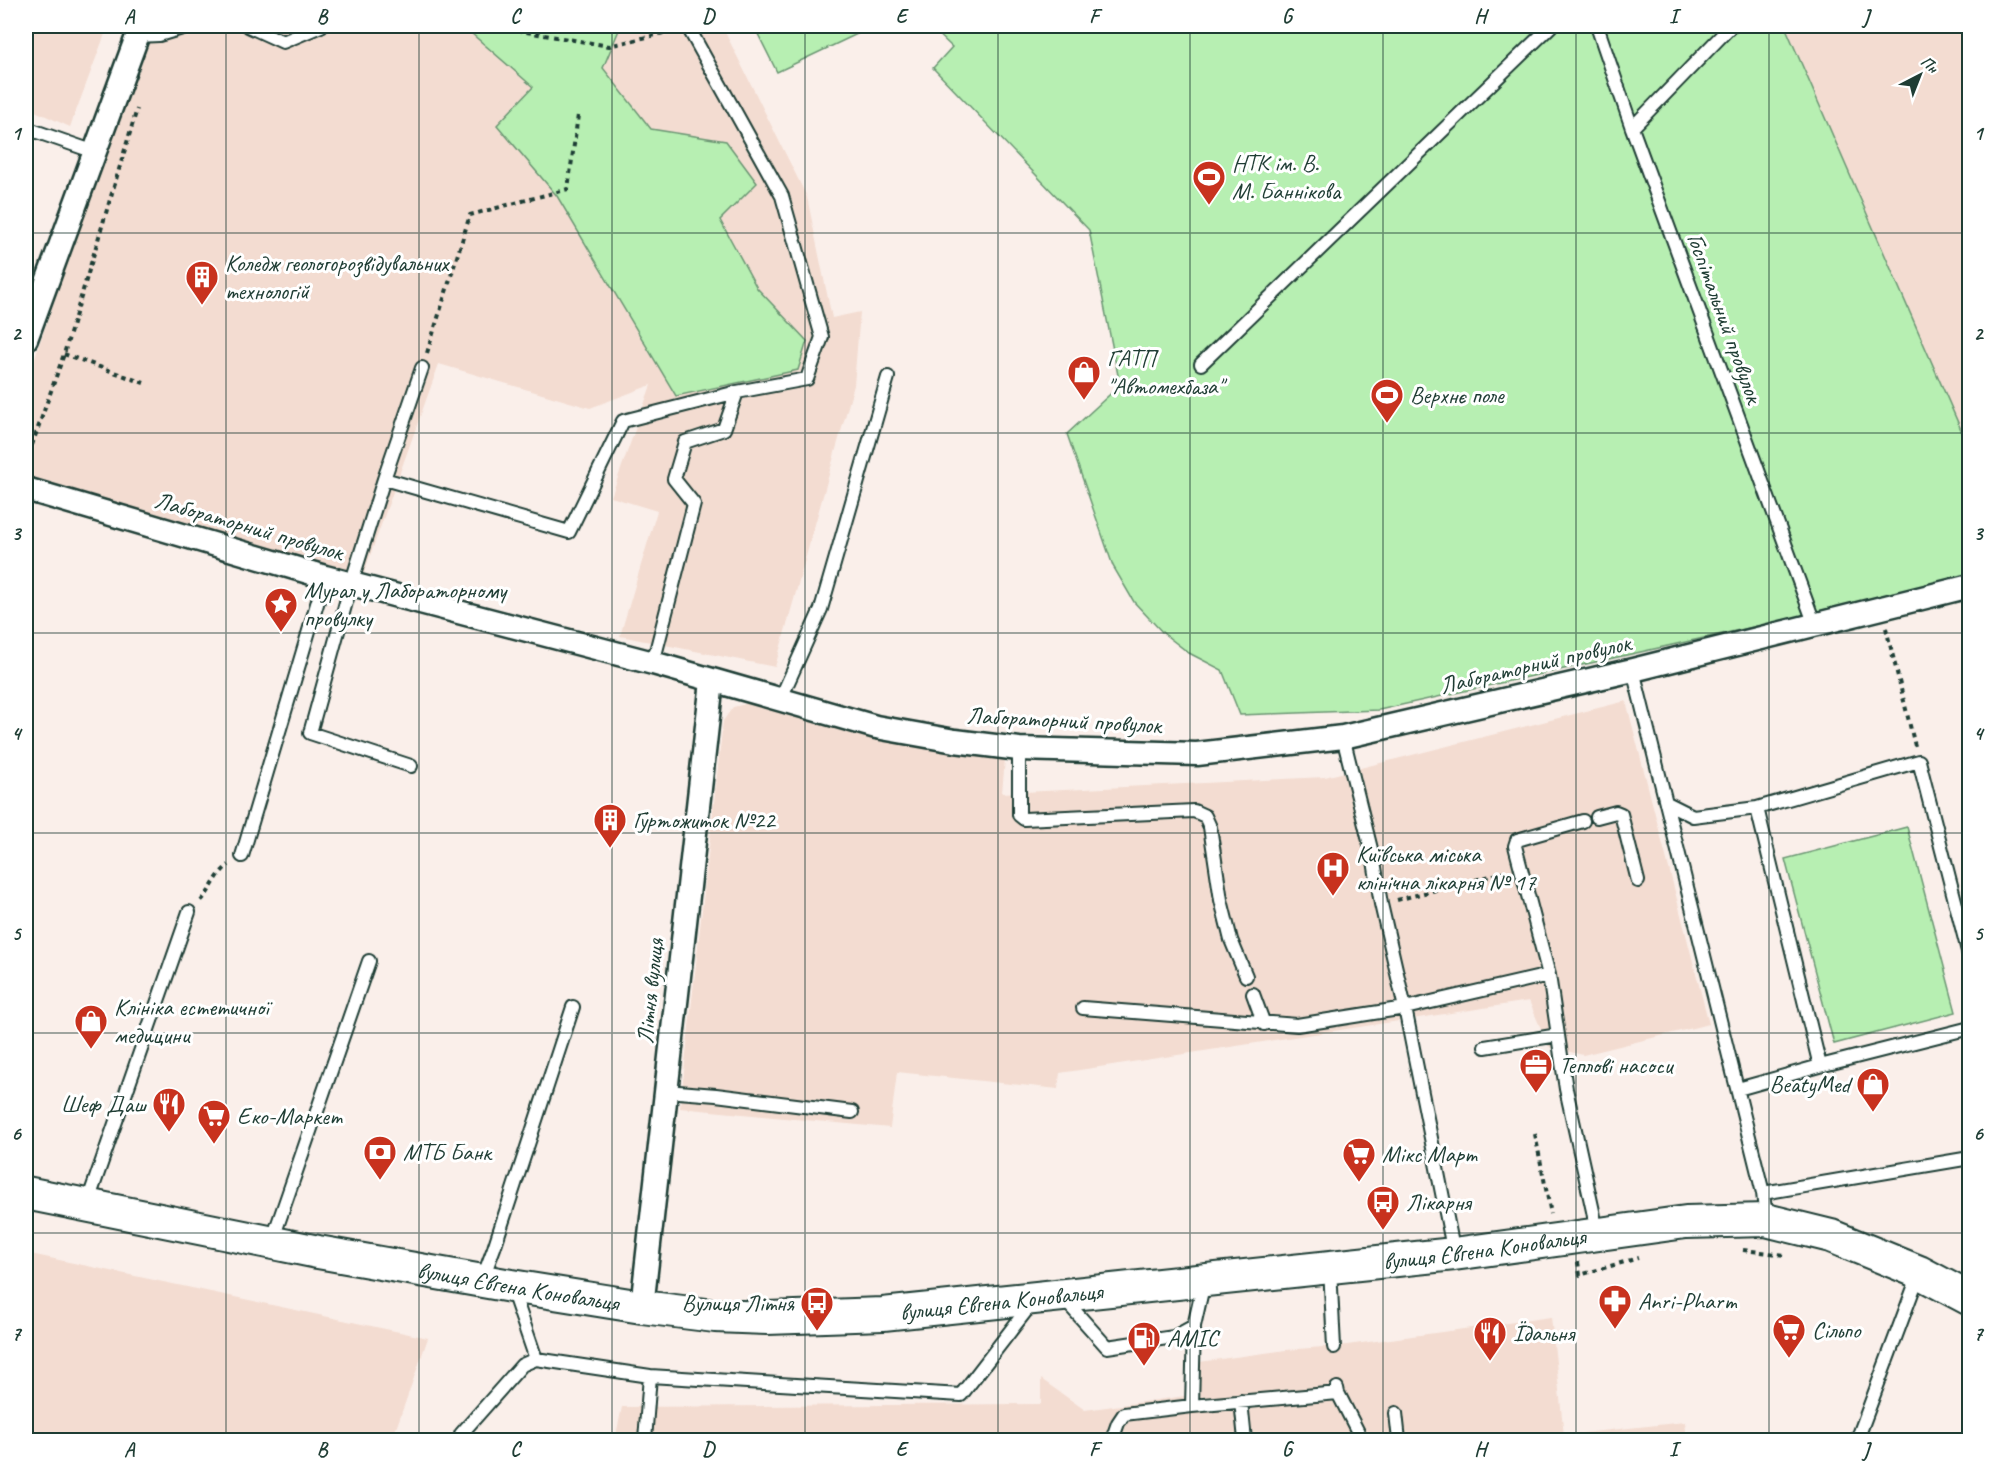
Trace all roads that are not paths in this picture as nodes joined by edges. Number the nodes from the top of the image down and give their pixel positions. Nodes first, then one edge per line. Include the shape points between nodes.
1 (189, 26) edge
2 (248, 26) edge
3 (321, 26) edge
4 (1551, 26) edge
5 (1731, 26) edge
6 (688, 27) road end
7 (1602, 28) edge
8 (139, 31) edge
9 (26, 128) edge
10 (1632, 128) junction
11 (95, 152) junction
12 (26, 339) edge
13 (1201, 364) dead end
14 (422, 368) road end
15 (888, 377) dead end
16 (737, 392) junction
17 (384, 479) junction
18 (26, 489) edge
19 (326, 577) junction
20 (351, 584) junction
21 (1970, 586) edge
22 (1815, 625) junction
23 (653, 663) junction
24 (1633, 670) junction
25 (712, 681) junction
26 (780, 700) junction
27 (1343, 737) junction
28 (1019, 749) junction
29 (411, 766) dead end
30 (1667, 803) junction
31 (1757, 808) junction
32 (1597, 817) dead end
33 (1583, 820) dead end
34 (242, 856) road end
35 (1638, 881) dead end
36 (189, 912) road end
37 (1970, 959) edge
38 (369, 961) dead end
39 (1549, 975) junction
40 (1246, 976) dead end
41 (1253, 994) dead end
42 (573, 1008) dead end
43 (1083, 1008) dead end
44 (1405, 1008) junction
45 (1264, 1024) junction
46 (1970, 1028) edge
47 (1558, 1035) junction
48 (1485, 1047) dead end
49 (1820, 1066) junction
50 (1738, 1089) junction
51 (666, 1091) junction
52 (852, 1112) dead end
53 (1970, 1158) edge
54 (26, 1193) edge
55 (86, 1205) junction
56 (1765, 1207) junction
57 (1597, 1236) junction
58 (272, 1242) junction
59 (1454, 1254) junction
60 (1330, 1267) junction
61 (1919, 1272) junction
62 (1205, 1280) junction
63 (496, 1284) junction
64 (1048, 1297) junction
65 (1970, 1299) edge
66 (642, 1307) junction
67 (1194, 1326) junction
68 (1334, 1347) dead end
69 (536, 1359) junction
70 (650, 1376) junction
71 (1241, 1401) junction
72 (1192, 1406) junction
73 (1396, 1413) dead end
74 (461, 1434) dead end
75 (645, 1440) edge
76 (1112, 1440) edge
77 (1245, 1440) edge
78 (1362, 1440) edge
79 (1399, 1440) edge
80 (1857, 1440) edge

1 - 8 lane via 159,35
2 - 3 lane via 284,42
4 - 13 lane
5 - 10 lane
6 - 16 lane via 782,196 822,337 807,379
7 - 10 lane, Госпітальний провулок
8 - 11 street
9 - 11 lane
10 - 22 lane, Госпітальний провулок
11 - 12 street
14 - 17 lane
15 - 26 lane via 820,609
16 - 17 lane via 623,421 569,532
16 - 23 lane via 724,429 685,442 674,479 694,504
17 - 20 lane
18 - 19 street, Лабораторний провулок
19 - 20 street, Лабораторний провулок
19 - 34 lane
20 - 23 street, Лабораторний провулок
20 - 29 lane via 310,733
21 - 22 street, Лабораторний провулок
22 - 24 street, Лабораторний провулок
23 - 25 street, Лабораторний провулок
24 - 27 street, Лабораторний провулок
24 - 30 lane
25 - 26 street, Лабораторний провулок
25 - 51 street, Літня вулиця
26 - 28 street, Лабораторний провулок via 876,727
27 - 28 street, Лабораторний провулок via 1197,754
27 - 44 lane via 1373,853
28 - 40 lane via 1019,815 1024,819 1194,811 1204,816 1210,826 1231,940
30 - 31 lane via 1694,816
30 - 50 lane
31 - 37 lane via 1919,761
31 - 49 lane
32 - 35 lane via 1616,812 1622,816
33 - 39 lane via 1517,840 1515,846
36 - 55 lane
38 - 58 lane
39 - 44 lane
39 - 47 lane
41 - 45 lane
42 - 63 lane via 494,1248
43 - 45 lane
44 - 45 lane via 1297,1025
44 - 59 lane
46 - 49 lane
47 - 48 lane
47 - 57 lane
49 - 50 lane
50 - 56 lane
51 - 52 lane
51 - 66 street, Літня вулиця
53 - 56 lane
54 - 55 main road, вулиця Євгена Коновальця
55 - 58 main road, вулиця Євгена Коновальця
56 - 57 main road, вулиця Євгена Коновальця
56 - 61 main road, вулиця Євгена Коновальця
57 - 59 main road, вулиця Євгена Коновальця
58 - 63 main road, вулиця Євгена Коновальця
59 - 60 main road, вулиця Євгена Коновальця
60 - 62 main road, вулиця Євгена Коновальця
60 - 68 lane
61 - 65 main road, вулиця Євгена Коновальця
61 - 80 lane
62 - 64 main road, вулиця Євгена Коновальця
62 - 67 lane
63 - 66 main road, вулиця Євгена Коновальця
63 - 69 lane
64 - 66 main road, вулиця Євгена Коновальця via 883,1314 812,1317 714,1316
64 - 67 lane via 1107,1347 1174,1337
64 - 70 lane via 961,1395
67 - 72 lane
69 - 70 lane
69 - 74 lane via 522,1365
70 - 75 lane
71 - 72 lane
71 - 77 lane
71 - 78 lane via 1338,1390
72 - 76 lane via 1124,1414
73 - 79 lane

